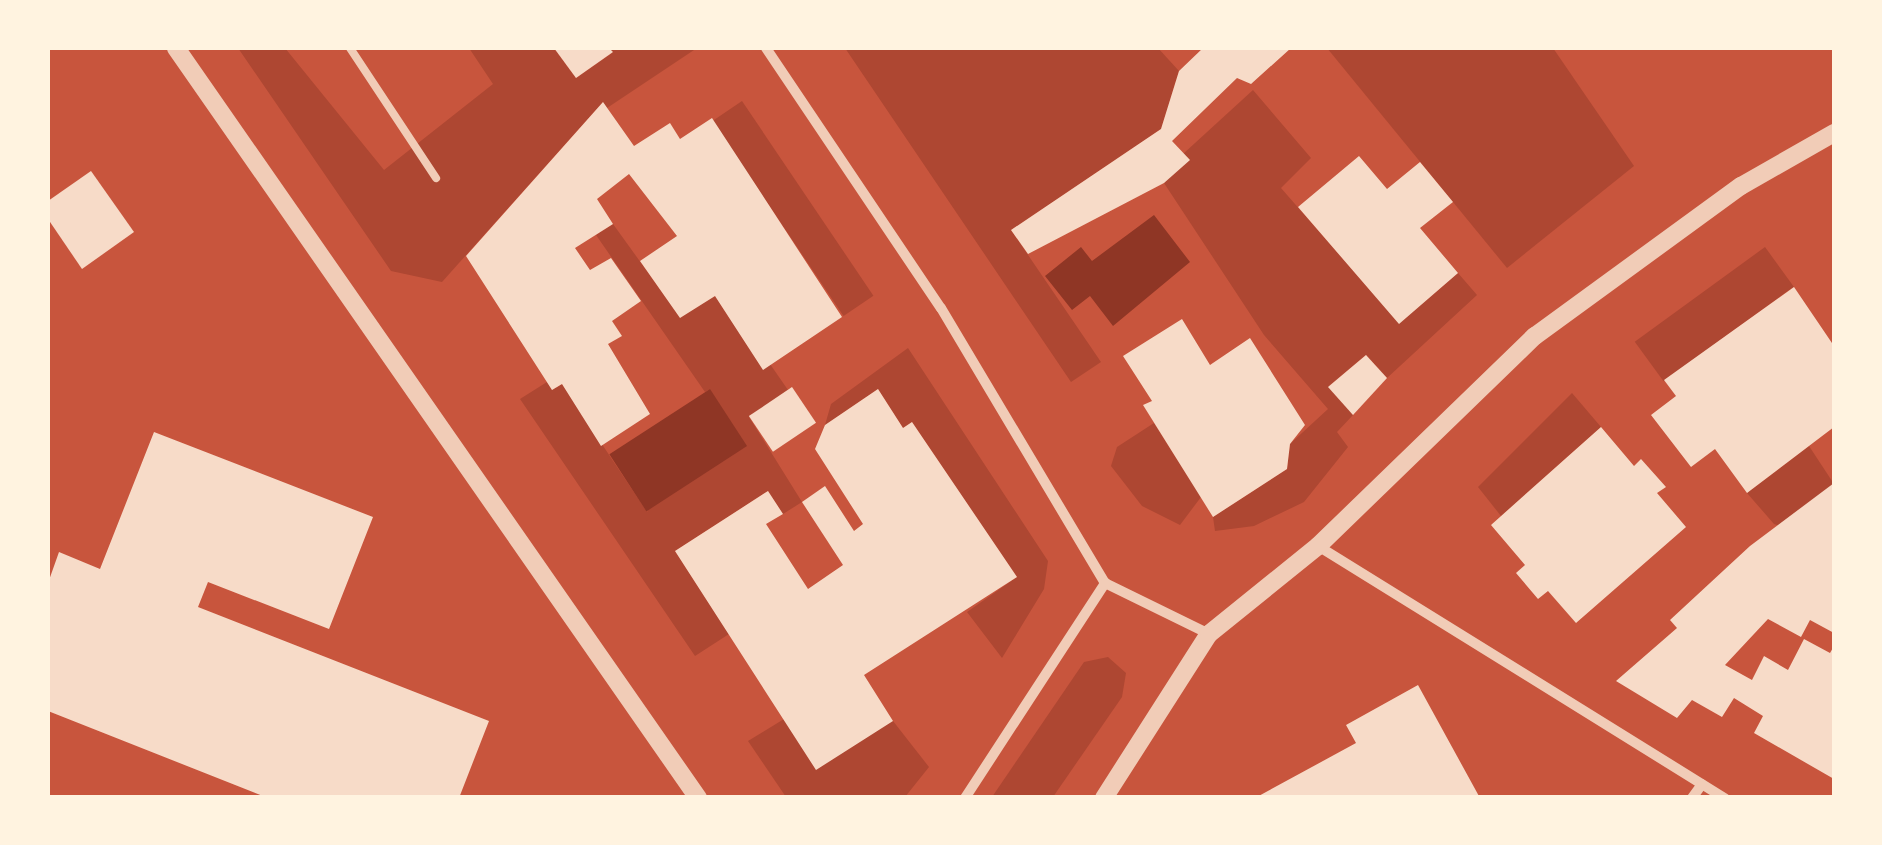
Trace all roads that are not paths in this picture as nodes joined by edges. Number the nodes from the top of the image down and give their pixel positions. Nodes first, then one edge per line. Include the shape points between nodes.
1 (350, 48) edge
2 (766, 48) edge
3 (180, 50) edge
4 (1834, 133) edge
5 (436, 178) dead end
6 (1318, 546) junction
7 (1105, 582) junction
8 (1209, 634) junction
9 (1702, 784) junction
10 (698, 798) edge
11 (965, 798) edge
12 (1104, 798) edge
13 (1692, 798) edge
14 (1725, 798) edge

1 - 5 lane
2 - 7 street via 941,308
3 - 10 street
4 - 6 street via 1741,186 1583,295
6 - 8 street
6 - 9 street
7 - 8 street
7 - 11 street
8 - 12 street
9 - 13 street
9 - 14 street

